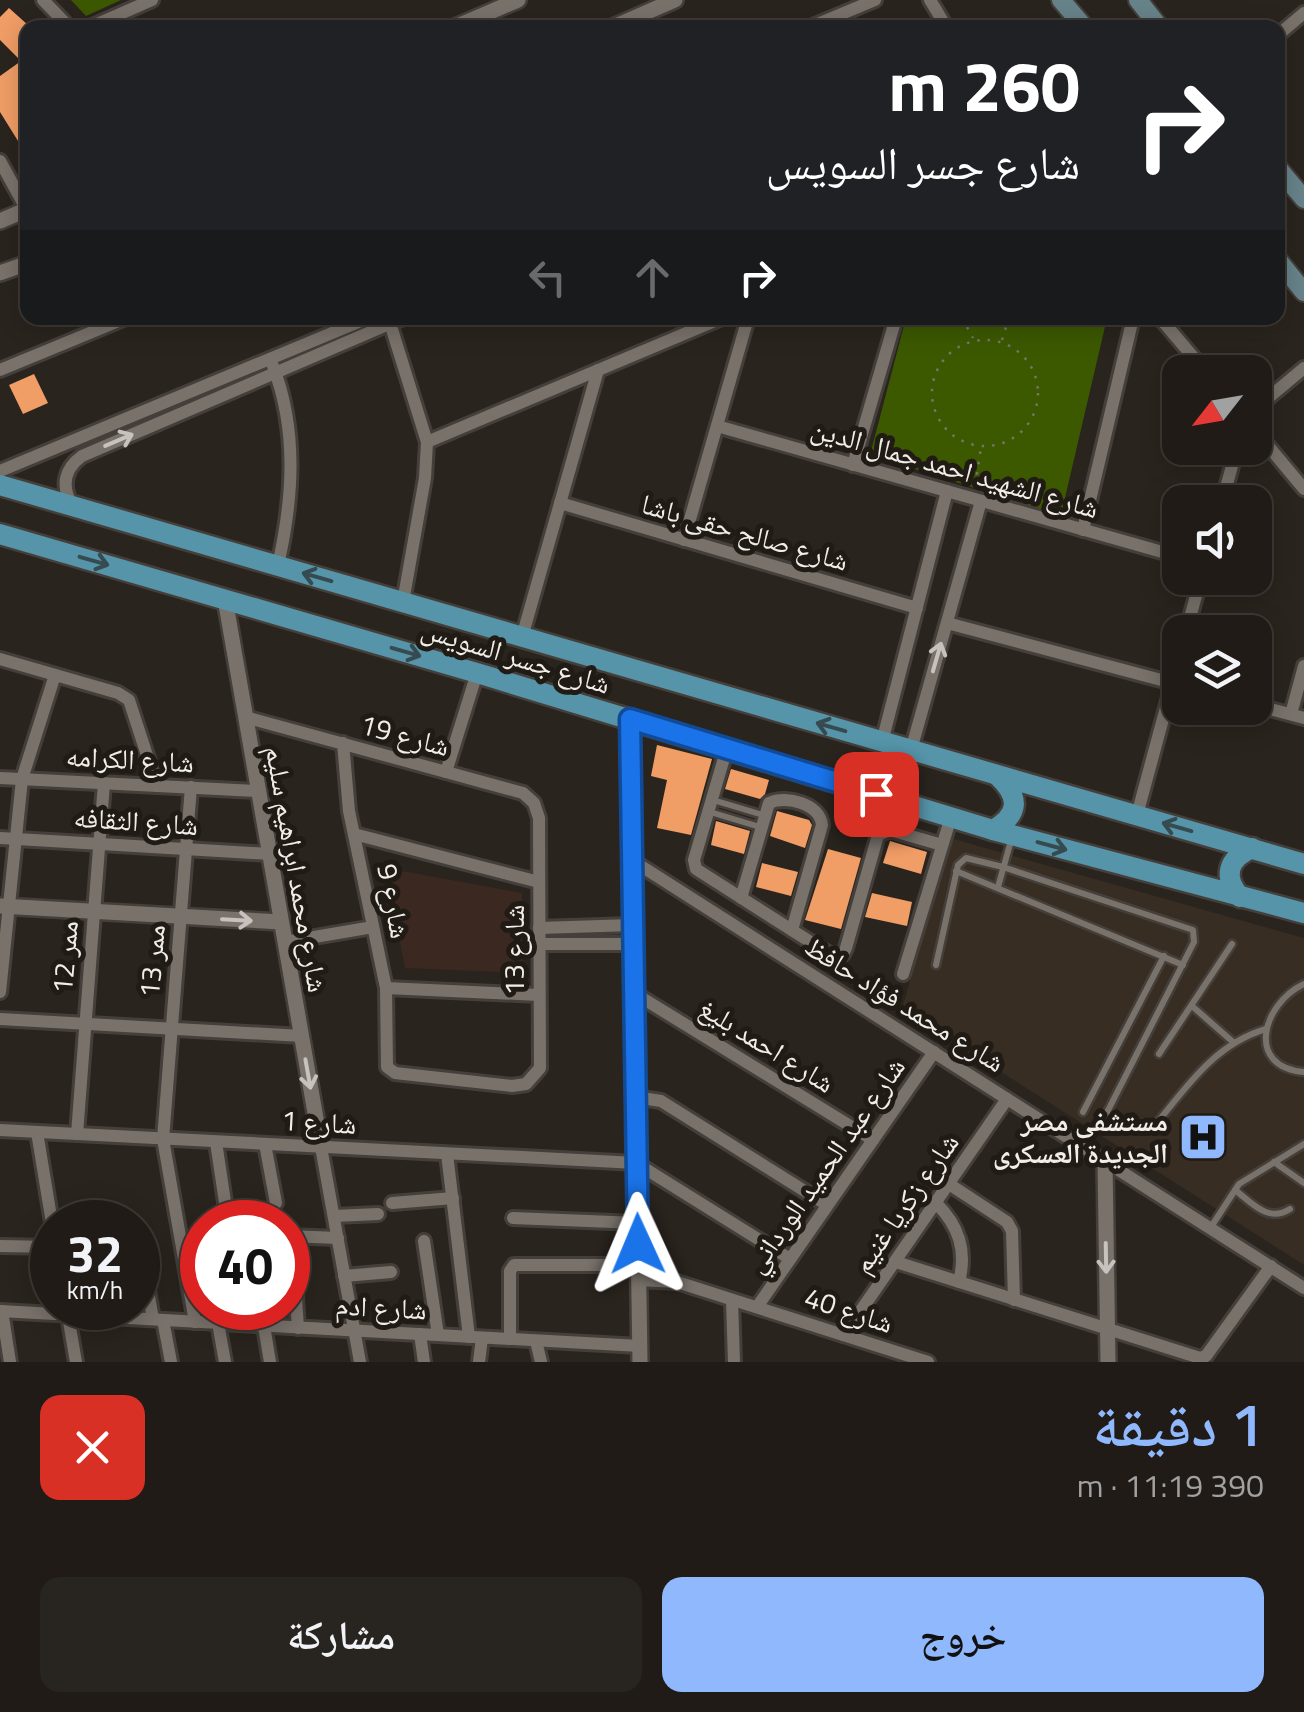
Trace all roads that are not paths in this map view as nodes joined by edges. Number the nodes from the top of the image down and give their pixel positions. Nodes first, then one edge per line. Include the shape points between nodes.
1 (43, 0) edge
2 (152, 0) edge
3 (518, 0) edge
4 (675, 0) edge
5 (875, 0) edge
6 (1138, 0) edge
7 (62, 20) edge
8 (106, 20) edge
9 (472, 20) edge
10 (629, 20) edge
11 (827, 20) edge
12 (1154, 20) edge
13 (0, 160) edge
14 (1285, 176) edge
15 (20, 196) edge
16 (1304, 199) edge
17 (1285, 269) edge
18 (1304, 292) edge
19 (109, 325) edge
20 (351, 325) edge
21 (386, 325) edge
22 (398, 325) edge
23 (705, 325) edge
24 (746, 325) edge
25 (894, 325) edge
26 (1131, 325) edge
27 (1166, 325) edge
28 (1192, 355) edge
29 (270, 358) junction
30 (1304, 368) edge
31 (0, 370) edge
32 (598, 370) junction
33 (276, 373) junction
34 (1272, 395) edge
35 (717, 426) junction
36 (427, 442) junction
37 (59, 447) junction
38 (1272, 450) edge
39 (76, 460) junction
40 (854, 465) junction
41 (0, 472) edge
42 (0, 485) edge
43 (1304, 489) edge
44 (947, 491) junction
45 (977, 500) junction
46 (560, 503) junction
47 (72, 505) junction
48 (1083, 530) junction
49 (0, 534) edge
50 (684, 540) junction
51 (1162, 552) edge
52 (278, 566) junction
53 (226, 599) junction
54 (402, 602) junction
55 (917, 608) junction
56 (947, 623) junction
57 (522, 636) junction
58 (0, 659) edge
59 (1304, 666) edge
60 (477, 673) junction
61 (54, 674) junction
62 (1162, 680) edge
63 (1272, 709) edge
64 (1298, 716) edge
65 (245, 717) junction
66 (630, 719) junction
67 (1164, 725) edge
68 (882, 742) junction
69 (343, 744) junction
70 (727, 748) junction
71 (911, 750) junction
72 (446, 772) junction
73 (998, 776) junction
74 (0, 778) edge
75 (22, 779) junction
76 (104, 783) junction
77 (156, 786) junction
78 (190, 788) junction
79 (258, 791) junction
80 (710, 806) junction
81 (1137, 816) junction
82 (951, 817) junction
83 (539, 818) joint
84 (763, 822) junction
85 (1003, 833) junction
86 (354, 834) junction
87 (0, 838) edge
88 (16, 838) junction
89 (99, 844) junction
90 (942, 845) junction
91 (1252, 848) junction
92 (186, 849) junction
93 (269, 854) junction
94 (630, 860) junction
95 (1304, 864) edge
96 (1003, 867) junction
97 (956, 871) junction
98 (539, 882) junction
99 (998, 887) junction
100 (741, 898) junction
101 (1240, 898) junction
102 (4, 907) edge
103 (94, 912) junction
104 (1302, 914) edge
105 (180, 917) junction
106 (282, 922) junction
107 (632, 925) junction
108 (373, 927) junction
109 (539, 928) junction
110 (792, 930) junction
111 (285, 942) junction
112 (539, 944) junction
113 (633, 944) junction
114 (1232, 944) dead end
115 (1164, 956) junction
116 (1183, 964) junction
117 (936, 965) dead end
118 (903, 974) dead end
119 (1304, 984) edge
120 (386, 988) junction
121 (0, 992) edge
122 (634, 993) junction
123 (540, 995) junction
124 (1192, 1006) junction
125 (0, 1020) edge
126 (85, 1024) junction
127 (1266, 1028) junction
128 (172, 1029) junction
129 (302, 1036) junction
130 (1233, 1042) junction
131 (934, 1052) junction
132 (1160, 1054) dead end
133 (1304, 1072) edge
134 (532, 1080) joint
135 (635, 1097) junction
136 (1008, 1099) junction
137 (1082, 1112) dead end
138 (1101, 1124) dead end
139 (1152, 1129) dead end
140 (0, 1130) edge
141 (37, 1132) junction
142 (76, 1134) junction
143 (163, 1139) junction
144 (873, 1140) junction
145 (216, 1142) junction
146 (265, 1144) junction
147 (1304, 1144) edge
148 (322, 1148) junction
149 (447, 1154) junction
150 (1104, 1160) junction
151 (1274, 1162) junction
152 (636, 1163) junction
153 (1304, 1183) edge
154 (949, 1184) junction
155 (1235, 1190) junction
156 (453, 1198) junction
157 (48, 1200) edge
158 (225, 1200) edge
159 (275, 1200) edge
160 (936, 1202) junction
161 (392, 1203) dead end
162 (828, 1205) junction
163 (1290, 1209) dead end
164 (378, 1214) dead end
165 (334, 1216) junction
166 (513, 1218) dead end
167 (637, 1223) junction
168 (1210, 1228) junction
169 (180, 1233) edge
170 (310, 1237) edge
171 (338, 1238) junction
172 (424, 1241) dead end
173 (0, 1246) edge
174 (30, 1247) edge
175 (790, 1259) junction
176 (896, 1262) junction
177 (1271, 1266) junction
178 (392, 1272) dead end
179 (639, 1273) junction
180 (344, 1276) junction
181 (959, 1282) junction
182 (1304, 1288) edge
183 (732, 1300) junction
184 (1014, 1300) junction
185 (757, 1307) junction
186 (1, 1311) edge
187 (30, 1311) edge
188 (160, 1326) edge
189 (310, 1328) edge
190 (1108, 1329) junction
191 (70, 1330) edge
192 (219, 1330) edge
193 (265, 1330) edge
194 (354, 1330) junction
195 (420, 1334) junction
196 (438, 1335) junction
197 (844, 1336) junction
198 (476, 1337) junction
199 (510, 1339) junction
200 (536, 1340) junction
201 (640, 1354) edge
202 (10, 1362) edge
203 (76, 1362) edge
204 (171, 1362) edge
205 (224, 1362) edge
206 (270, 1362) edge
207 (360, 1362) edge
208 (424, 1362) edge
209 (480, 1362) edge
210 (540, 1362) edge
211 (734, 1362) edge
212 (928, 1362) edge
213 (1108, 1362) edge

1 - 7 street
2 - 8 street
3 - 9 street
4 - 10 street
5 - 11 street
6 - 12 main road
13 - 15 street
14 - 16 main road
17 - 18 main road
19 - 31 street
20 - 29 street
21 - 33 street
22 - 36 street
23 - 32 street
24 - 35 street
25 - 40 street
26 - 48 street
27 - 28 street
29 - 33 street
29 - 37 street
30 - 34 street
32 - 36 street
32 - 46 street
39 -> 33 street
33 - 52 street via 292,470
35 - 40 street, شارع الشهيد احمد جمال الدين
35 - 50 street
36 - 54 street
37 - 39 street via 66,459
37 - 41 street
38 - 43 street
39 - 47 street via 64,486
40 - 44 street, شارع الشهيد احمد جمال الدين
42 - 47 main road, شارع جسر السويس
44 - 45 street, شارع الشهيد احمد جمال الدين
44 - 55 street
45 - 48 street, شارع الشهيد احمد جمال الدين
45 - 56 street
46 - 50 street, شارع صالح حقى باشا
46 - 57 street
47 - 52 main road, شارع جسر السويس
48 - 51 street, شارع الشهيد احمد جمال الدين
49 -> 53 main road, شارع جسر السويس
50 - 55 street, شارع صالح حقى باشا
54 -> 52 main road, شارع جسر السويس
53 -> 60 main road, شارع جسر السويس
53 - 65 street, شارع محمد ابراهيم سليم
54 - 57 main road, شارع جسر السويس
55 - 68 street
56 - 62 street
71 -> 56 street
68 -> 57 main road, شارع جسر السويس
58 - 61 street
59 - 64 street
60 - 66 main road, شارع جسر السويس
60 - 72 street
61 - 75 street
61 - 77 street via 130,700
63 - 64 street
65 - 69 street, شارع 19
65 - 79 street, شارع محمد ابراهيم سليم
66 - 70 main road, شارع جسر السويس
66 - 94 street
67 - 81 street
68 - 71 main road, شارع جسر السويس
69 - 72 street, شارع 19
69 - 86 street, شارع 9
70 - 80 street
70 - 82 main road, شارع جسر السويس
71 - 73 main road, شارع جسر السويس
72 - 83 street, شارع 19 via 523,792
73 - 81 main road, شارع جسر السويس
73 - 85 main road via 1011,788 1015,805
74 - 75 street, شارع الكرامه
75 - 76 street, شارع الكرامه
75 - 88 street
76 - 77 street, شارع الكرامه
76 - 89 street, ممر 12
77 - 78 street, شارع الكرامه
78 - 79 street, شارع الكرامه
78 - 92 street, ممر 13
79 - 93 street, شارع محمد ابراهيم سليم
80 - 84 lane
80 - 100 street via 694,860 700,872
91 -> 81 main road, شارع جسر السويس
82 - 85 main road, شارع جسر السويس
82 - 90 street
83 - 98 street, شارع 13
84 - 100 street
84 - 110 street via 770,804 780,799 814,808 822,819
85 - 96 lane
85 -> 101 main road, شارع جسر السويس
86 - 98 street
86 - 108 street, شارع 9
87 - 88 street, شارع الثقافه
88 - 89 street, شارع الثقافه
88 - 102 street
89 - 92 street, شارع الثقافه
89 - 103 street, ممر 12
90 - 110 street via 890,830 878,834 843,954 831,955
90 - 118 street
91 - 95 main road, شارع جسر السويس
91 - 101 main road via 1228,869
92 - 93 street, شارع الثقافه
92 - 105 street, ممر 13
93 - 106 street, شارع محمد ابراهيم سليم
94 - 107 street
94 - 131 street, شارع محمد فؤاد حافظ
96 - 97 lane via 972,857
96 - 99 lane
96 - 116 lane via 1187,926 1196,936
97 - 99 lane
97 - 117 lane
98 - 109 street, شارع 13
99 - 115 lane
100 - 110 street
101 - 104 main road, شارع جسر السويس
102 - 103 street
102 - 121 street
103 - 105 street
103 - 126 street, ممر 12
105 -> 106 street
105 - 128 street, ممر 13
106 - 111 street, شارع محمد ابراهيم سليم
107 - 109 street
107 - 113 street
108 - 111 street
108 - 120 street, شارع 9
109 - 112 street, شارع 13
111 - 129 street, شارع محمد ابراهيم سليم
112 - 113 street
112 - 123 street, شارع 13
113 - 122 street
114 - 124 lane
115 - 116 lane
115 - 137 lane
116 - 138 lane
119 - 127 lane via 1275,1006
120 - 123 street
120 - 134 street, شارع 9 via 388,1069 512,1086
122 - 135 street
122 - 144 street, شارع احمد بليغ
123 - 134 street, شارع 13 via 540,1068
124 - 130 lane
124 - 132 lane
125 - 126 street
126 - 128 street
126 - 142 street, ممر 12
127 - 130 lane
127 - 133 lane via 1270,1054 1280,1066
128 - 129 street
128 - 143 street, ممر 13
129 -> 148 street, شارع محمد ابراهيم سليم
130 - 139 lane via 1201,1069
131 - 136 street, شارع محمد فؤاد حافظ
131 - 144 street, شارع عبد الحميد الورداني
135 - 152 street
135 - 162 street via 661,1100
136 - 150 street, شارع محمد فؤاد حافظ
136 - 154 street, شارع زكريا غنيم
140 - 141 street, شارع 1
141 - 142 street, شارع 1
141 - 157 street
142 - 143 street, شارع 1
143 - 145 street, شارع 1
143 - 169 street, ممر 13
144 - 162 street, شارع عبد الحميد الورداني
145 - 146 street, شارع 1
145 - 158 street
146 - 148 street, شارع 1
146 - 159 street
147 - 151 lane
148 - 149 street, شارع 1
148 - 165 street
149 - 152 street, شارع 1
149 - 156 street
150 - 168 street, شارع محمد فؤاد حافظ
150 -> 190 street
151 - 153 lane
151 - 155 lane
152 - 167 street
152 - 175 street
154 - 160 street, شارع زكريا غنيم
154 - 184 street via 1012,1230
155 - 163 lane via 1266,1214
155 - 168 lane
156 - 161 street
156 - 198 street
160 - 176 street, شارع زكريا غنيم
160 - 181 street via 963,1249
162 - 175 street, شارع عبد الحميد الورداني
164 - 165 street
165 - 171 street
166 - 167 street
167 - 179 street
168 - 177 street, شارع محمد فؤاد حافظ
170 - 171 street
171 - 180 street
172 - 196 street
173 - 174 street
175 - 185 street, شارع عبد الحميد الورداني
176 - 181 street
176 - 197 street, شارع زكريا غنيم
177 - 182 street, شارع محمد فؤاد حافظ
177 - 190 street via 1206,1356
178 - 180 street
179 - 183 street, شارع 40
179 - 199 street, شارع 40 via 514,1265
179 - 201 street
180 - 194 street
181 - 184 street
183 - 185 street, شارع 40
183 - 211 street
184 - 190 street
185 - 197 street, شارع 40
186 - 187 street, شارع ادم
186 - 202 street
188 - 204 street
189 - 194 street, شارع ادم
190 - 213 street
191 - 203 street
192 - 205 street
193 - 206 street
194 - 195 street, شارع ادم
194 - 207 street
195 - 196 street, شارع ادم
195 - 208 street
196 - 198 street, شارع ادم
197 - 212 street, شارع 40
198 - 199 street, شارع ادم
198 - 209 street
199 - 200 street, شارع ادم
200 - 201 street, شارع ادم
200 - 210 street

